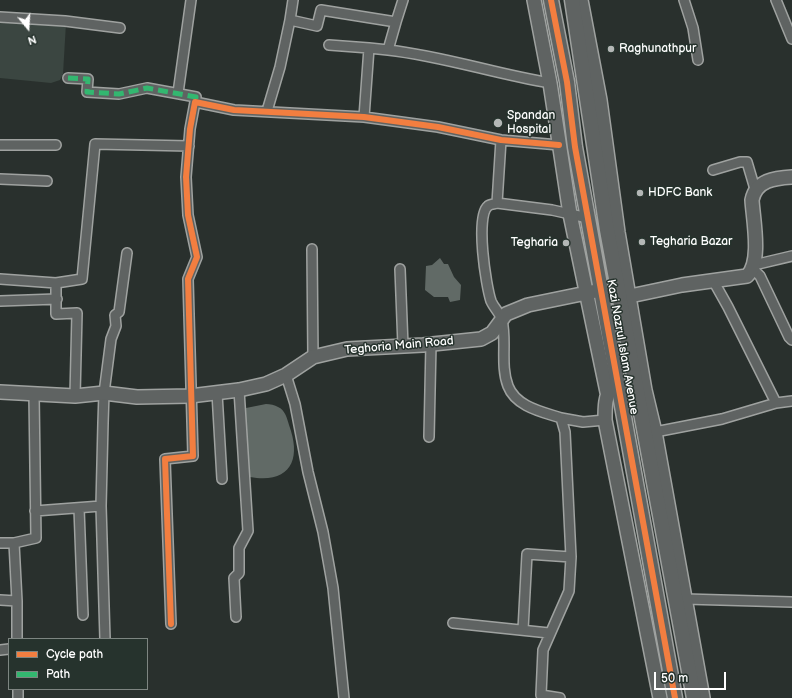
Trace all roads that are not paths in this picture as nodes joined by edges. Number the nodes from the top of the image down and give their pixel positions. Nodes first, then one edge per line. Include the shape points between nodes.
1 (191, 0) edge
2 (293, 0) edge
3 (323, 0) edge
4 (403, 0) edge
5 (534, 0) edge
6 (551, 0) edge
7 (572, 0) edge
8 (581, 0) edge
9 (684, 0) edge
10 (776, 0) edge
11 (321, 10) junction
12 (0, 17) edge
13 (290, 20) junction
14 (396, 22) junction
15 (120, 28) dead end
16 (792, 39) edge
17 (329, 45) dead end
18 (369, 48) junction
19 (388, 50) junction
20 (698, 60) dead end
21 (68, 78) dead end
22 (550, 83) junction
23 (178, 93) junction
24 (195, 102) junction
25 (267, 111) junction
26 (364, 117) junction
27 (501, 140) junction
28 (0, 145) edge
29 (559, 145) junction
30 (56, 146) dead end
31 (189, 146) junction
32 (602, 158) junction
33 (713, 170) dead end
34 (792, 177) edge
35 (0, 179) edge
36 (47, 181) dead end
37 (755, 189) junction
38 (497, 203) junction
39 (570, 214) junction
40 (588, 218) junction
41 (312, 249) dead end
42 (127, 253) dead end
43 (792, 256) edge
44 (753, 267) junction
45 (400, 269) dead end
46 (0, 279) edge
47 (714, 282) junction
48 (56, 283) junction
49 (601, 290) junction
50 (586, 293) junction
51 (630, 296) junction
52 (57, 299) junction
53 (0, 301) edge
54 (502, 319) junction
55 (790, 335) edge
56 (431, 344) junction
57 (403, 346) junction
58 (313, 357) junction
59 (286, 376) junction
60 (616, 377) junction
61 (238, 390) junction
62 (0, 392) edge
63 (607, 392) junction
64 (104, 393) junction
65 (218, 393) junction
66 (34, 395) junction
67 (75, 396) junction
68 (190, 396) junction
69 (792, 401) edge
70 (776, 403) junction
71 (561, 418) junction
72 (606, 420) junction
73 (655, 432) junction
74 (429, 437) dead end
75 (222, 479) dead end
76 (101, 506) junction
77 (79, 508) junction
78 (35, 511) junction
79 (0, 543) edge
80 (14, 543) junction
81 (571, 557) junction
82 (684, 599) junction
83 (0, 600) edge
84 (17, 600) junction
85 (792, 602) edge
86 (83, 615) dead end
87 (236, 617) dead end
88 (453, 623) dead end
89 (171, 624) dead end
90 (523, 630) junction
91 (549, 633) junction
92 (17, 638) edge
93 (106, 638) edge
94 (344, 698) edge
95 (560, 698) edge
96 (660, 698) edge
97 (675, 698) edge
98 (694, 698) edge
99 (703, 698) edge

1 - 23 street
2 - 13 street
3 - 11 street
4 - 14 street
5 - 22 street
6 - 40 main road, Kazi Nazrul Islam Avenue via 567,82
7 - 32 main road, Kazi Nazrul Islam Avenue
8 - 32 street via 600,100
9 - 20 street via 693,28
10 - 16 street
11 - 13 street via 317,26
11 - 14 street
12 - 15 street
13 - 25 street
14 - 19 street
17 - 18 street
18 - 19 street
18 - 26 street
19 - 22 street via 450,60
21 - 23 street via 88,79 87,92 120,94 147,88
22 - 29 street
23 - 24 street via 196,97
24 - 25 street via 234,110
24 - 31 street
25 - 26 street
26 - 27 street via 438,127
27 - 29 street
27 - 38 street
28 - 30 street
29 - 39 street
31 - 48 street via 94,144 82,279
31 - 68 street via 186,177 188,215 197,257 188,279
32 - 51 street
32 - 98 main road, Kazi Nazrul Islam Avenue via 633,376
33 - 37 street via 747,162
34 - 37 street via 766,181
35 - 36 street
37 - 44 street via 752,200 755,247
38 - 39 street
38 - 54 street via 488,206 484,212 482,252 491,302
39 - 40 street
39 - 50 street
40 - 49 main road, Kazi Nazrul Islam Avenue
41 - 58 street
42 - 64 street
43 - 44 street
44 - 47 street via 747,276 742,278
44 - 55 street
45 - 57 street
46 - 48 street
47 - 51 street via 682,285
47 - 70 street
48 - 52 street
49 - 50 street, Teghoria Main Road
49 - 60 main road, Kazi Nazrul Islam Avenue
50 - 54 street, Teghoria Main Road via 528,305 506,314
50 - 63 street
51 - 73 street via 645,390
52 - 53 street
52 - 67 street via 56,314 77,313
54 - 56 street, Teghoria Main Road via 488,336 481,339
54 - 71 street via 508,387 522,404
56 - 57 street, Teghoria Main Road
56 - 74 street
57 - 58 street, Teghoria Main Road via 347,349
58 - 59 street, Teghoria Main Road
59 - 61 street, Teghoria Main Road via 266,384
59 - 94 street via 295,404 323,532 333,588
60 - 63 street
60 - 97 main road, Kazi Nazrul Islam Avenue
61 - 65 street, Teghoria Main Road
61 - 87 street via 248,531 239,548 239,573 234,578
62 - 66 street, Teghoria Main Road
63 - 72 street
64 - 67 street, Teghoria Main Road
64 - 68 street, Teghoria Main Road via 137,398
64 - 76 street
65 - 68 street, Teghoria Main Road
65 - 75 street
66 - 67 street, Teghoria Main Road
66 - 78 street
68 - 89 street via 193,456 165,459
69 - 70 street
70 - 73 street via 722,419
71 - 72 street via 583,422
71 - 81 street via 565,432
72 - 96 street
73 - 82 street
76 - 77 street
76 - 93 street
77 - 78 street
77 - 86 street
78 - 80 street via 36,538
79 - 80 street
80 - 84 street
81 - 90 street via 527,554
81 - 91 street via 569,591
82 - 85 street
82 - 99 street
83 - 84 street
84 - 92 street
88 - 90 street
90 - 91 street
91 - 95 street via 543,650 541,695

